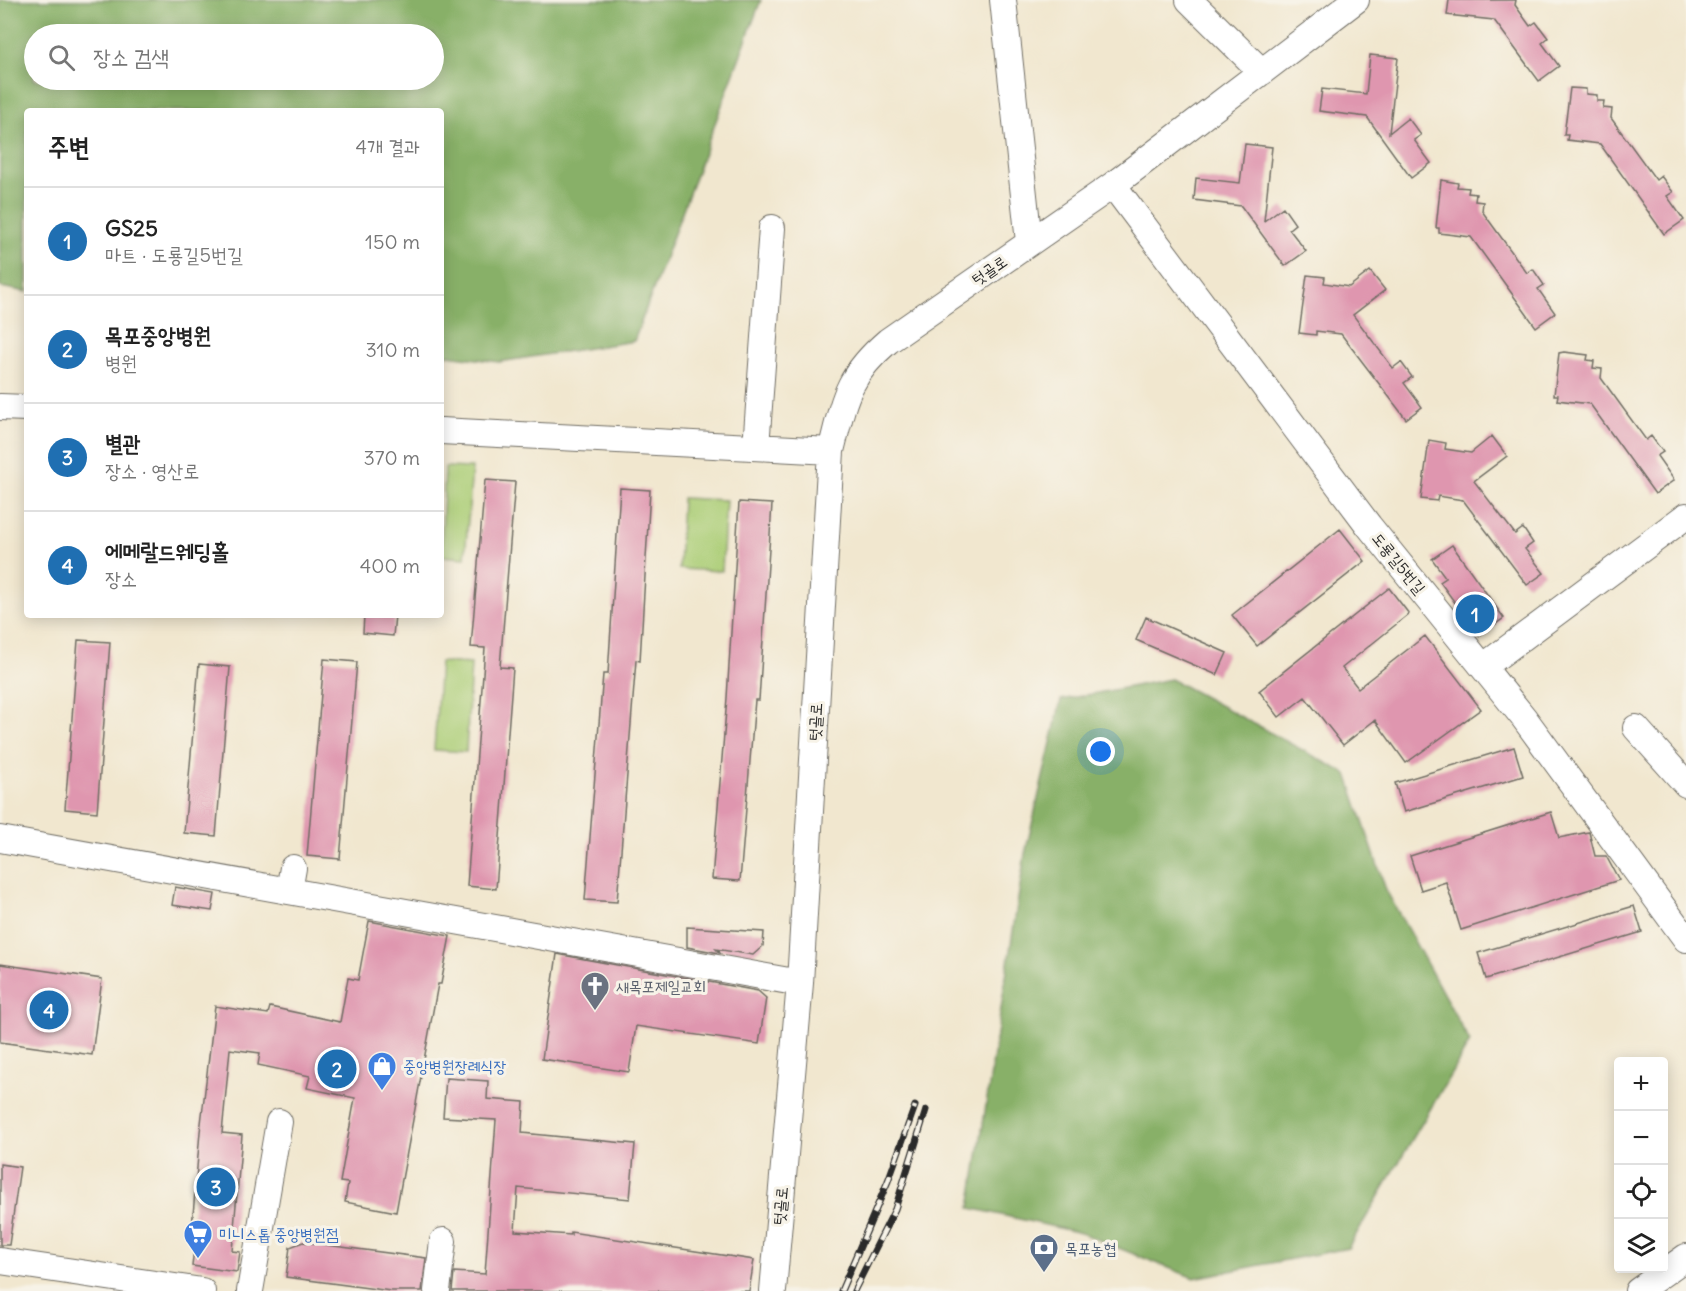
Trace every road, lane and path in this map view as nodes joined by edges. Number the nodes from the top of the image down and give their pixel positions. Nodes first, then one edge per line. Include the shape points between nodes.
1 (1003, 0) edge
2 (1190, 0) edge
3 (1356, 0) edge
4 (1262, 72) junction
5 (1113, 185) junction
6 (772, 228) dead end
7 (1029, 242) junction
8 (0, 406) edge
9 (24, 408) edge
10 (444, 431) edge
11 (756, 447) junction
12 (831, 451) junction
13 (1686, 516) edge
14 (1483, 667) junction
15 (1636, 728) dead end
16 (1686, 784) edge
17 (0, 839) edge
18 (1686, 939) edge
19 (800, 983) junction
20 (279, 1122) dead end
21 (443, 1241) dead end
22 (1686, 1257) edge
23 (0, 1261) edge
24 (202, 1291) edge
25 (250, 1291) edge
26 (437, 1291) edge
27 (773, 1291) edge
28 (1638, 1291) edge

1 - 7 street
2 - 4 street
3 - 4 street, 텃골로
4 - 5 street, 텃골로
5 - 7 street, 텃골로
5 - 14 street, 도룡길5번길 via 1369,526
6 - 11 street
7 - 12 street, 텃골로 via 868,358 847,391
8 - 9 street
10 - 11 street
11 - 12 street
12 - 19 street, 텃골로
13 - 14 street
14 - 18 street, 도룡길5번길
15 - 16 street
17 - 19 street via 291,879
19 - 27 street, 텃골로
20 - 25 street
21 - 26 street
22 - 28 street
23 - 24 street

